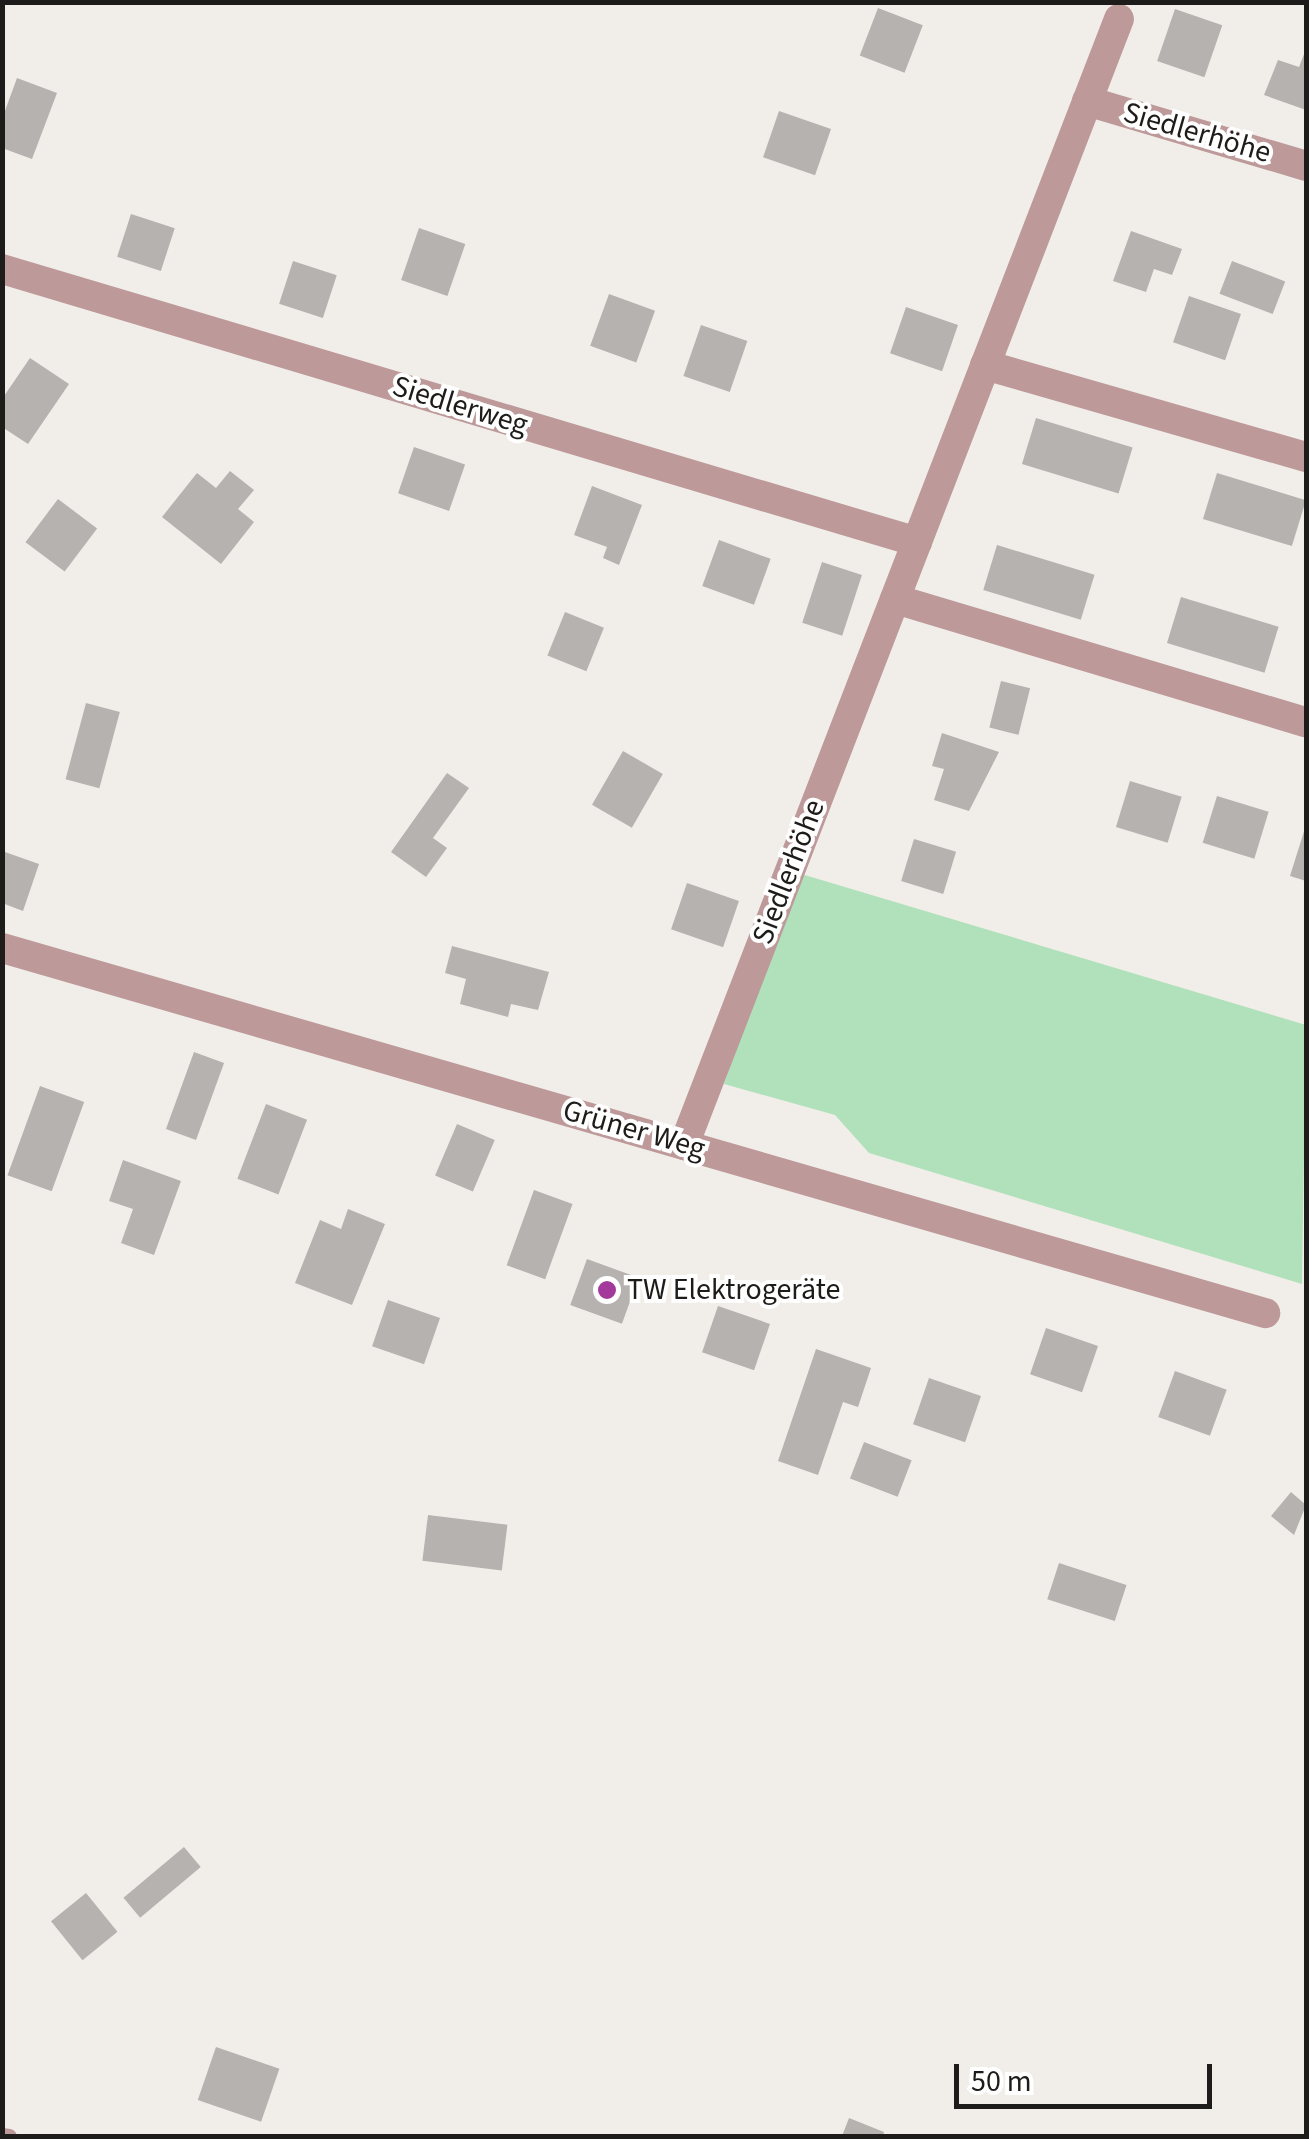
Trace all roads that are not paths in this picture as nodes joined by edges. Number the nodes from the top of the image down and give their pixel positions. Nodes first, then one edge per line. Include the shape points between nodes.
1 (1119, 19) dead end
2 (1087, 101) junction
3 (1306, 166) edge
4 (2, 269) edge
5 (985, 365) junction
6 (1306, 457) edge
7 (917, 542) junction
8 (895, 599) junction
9 (1306, 722) edge
10 (2, 948) edge
11 (684, 1145) junction
12 (1265, 1312) dead end

1 - 2 street, Siedlerhöhe
2 - 3 street, Siedlerhöhe
2 - 5 street, Siedlerhöhe
4 - 7 street, Siedlerweg
5 - 6 street
5 - 7 street, Siedlerhöhe
7 - 8 street, Siedlerhöhe
8 - 9 street
8 - 11 street, Siedlerhöhe
10 - 11 street, Grüner Weg
11 - 12 street, Grüner Weg

